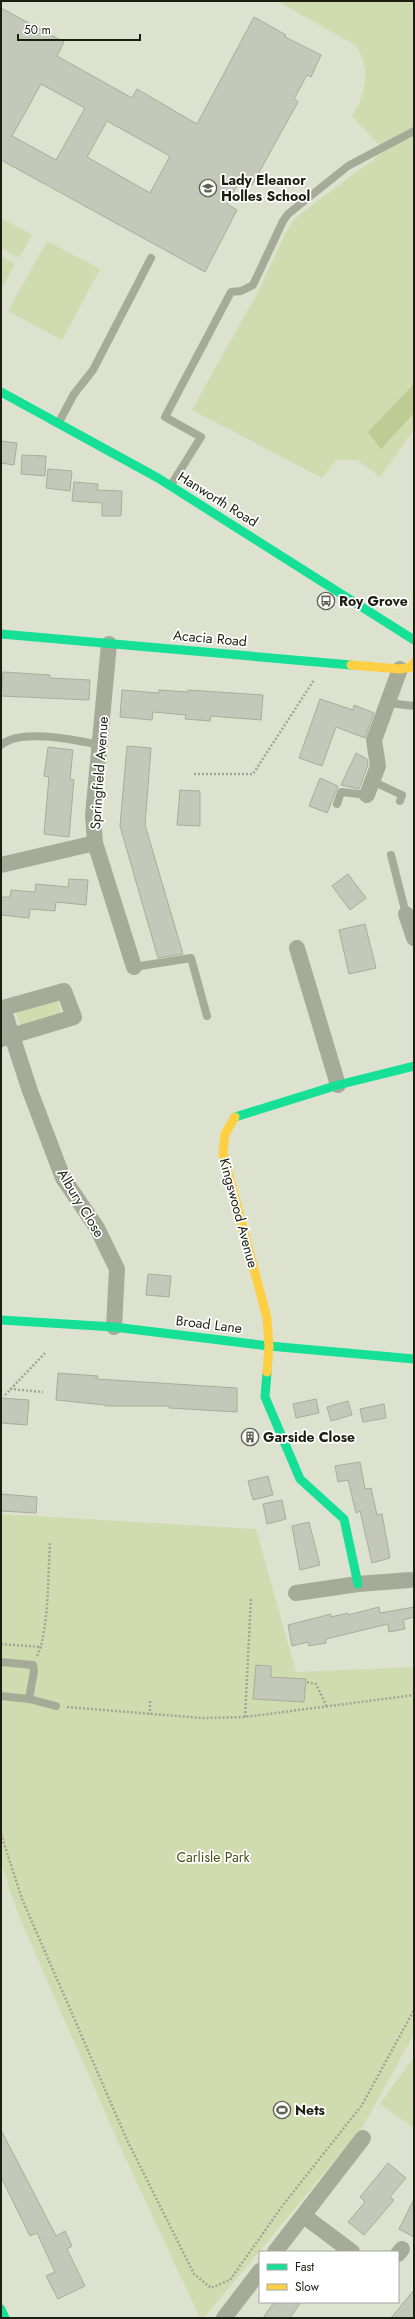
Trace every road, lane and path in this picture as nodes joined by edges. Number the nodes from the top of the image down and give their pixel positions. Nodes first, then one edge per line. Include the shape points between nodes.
1 (414, 131) edge
2 (151, 258) dead end
3 (1, 392) edge
4 (58, 423) junction
5 (170, 486) junction
6 (1, 634) edge
7 (414, 640) edge
8 (109, 644) junction
9 (326, 662) junction
10 (407, 665) edge
11 (388, 703) junction
12 (414, 706) edge
13 (100, 745) junction
14 (1, 746) edge
15 (194, 774) dead end
16 (370, 788) junction
17 (400, 801) dead end
18 (337, 804) dead end
19 (95, 842) junction
20 (391, 855) dead end
21 (1, 865) edge
22 (406, 914) joint
23 (414, 938) edge
24 (297, 948) dead end
25 (134, 967) joint
26 (2, 1009) edge
27 (207, 1016) dead end
28 (7, 1038) edge
29 (414, 1066) edge
30 (338, 1085) junction
31 (1, 1320) edge
32 (114, 1327) junction
33 (269, 1346) junction
34 (45, 1353) dead end
35 (414, 1359) edge
36 (10, 1389) junction
37 (43, 1392) dead end
38 (5, 1395) dead end
39 (50, 1543) dead end
40 (412, 1580) edge
41 (358, 1584) junction
42 (296, 1593) dead end
43 (251, 1598) dead end
44 (1, 1644) edge
45 (42, 1647) junction
46 (1, 1662) edge
47 (33, 1665) junction
48 (307, 1682) dead end
49 (414, 1695) edge
50 (1, 1696) edge
51 (30, 1699) junction
52 (150, 1701) dead end
53 (56, 1706) joint
54 (327, 1707) junction
55 (150, 1714) junction
56 (245, 1717) junction
57 (1, 1834) edge
58 (414, 2010) edge
59 (363, 2138) dead end
60 (304, 2216) junction
61 (276, 2251) edge
62 (351, 2251) edge
63 (259, 2271) edge
64 (1, 2309) edge
65 (5, 2318) edge
66 (224, 2318) edge

1 - 5 lane via 348,166 288,214 253,285 241,291 231,292 165,417 201,437
2 - 4 lane via 93,370 74,394
3 - 4 street, Hanworth Road
4 - 5 street, Hanworth Road
5 - 7 street, Hanworth Road
6 - 8 street, Acacia Road
8 - 9 street, Acacia Road
8 - 13 street, Springfield Avenue
9 - 10 street, Acacia Road
9 - 15 path via 253,774
10 - 11 street
11 - 12 lane
11 - 16 street via 374,740 378,766
13 - 14 lane via 68,739 18,737
13 - 19 street, Springfield Avenue via 93,815
16 - 17 lane via 402,795
16 - 18 lane via 341,792
19 - 21 street
19 - 25 street, Springfield Avenue
20 - 22 lane
22 - 23 street
24 - 30 street
25 - 27 lane via 191,958
26 - 28 street, Albury Close
26 - 28 street, Albury Close via 64,991 74,1017
28 - 32 street, Albury Close via 63,1178 97,1228 117,1269
29 - 30 street, Kingswood Avenue
30 - 33 street, Kingswood Avenue via 236,1116 224,1134 223,1153 267,1318
31 - 32 street, Broad Lane
32 - 33 street, Broad Lane
33 - 35 street, Broad Lane
33 - 41 street via 265,1397 300,1479 324,1498 344,1519
34 - 36 path
36 - 37 path
36 - 38 path
39 - 45 path
40 - 41 street
41 - 42 street
43 - 56 path
44 - 45 path
45 - 47 path
46 - 47 lane
47 - 51 lane
48 - 54 path via 316,1684
49 - 54 path
50 - 51 lane
51 - 53 lane
52 - 55 path
53 - 55 path
54 - 56 path
55 - 56 path via 202,1718
57 - 58 path via 22,1899 127,2140 194,2274 212,2288 230,2280 283,2205 362,2105
59 - 60 street
60 - 61 street
60 - 62 street
63 - 66 street
64 - 65 street

